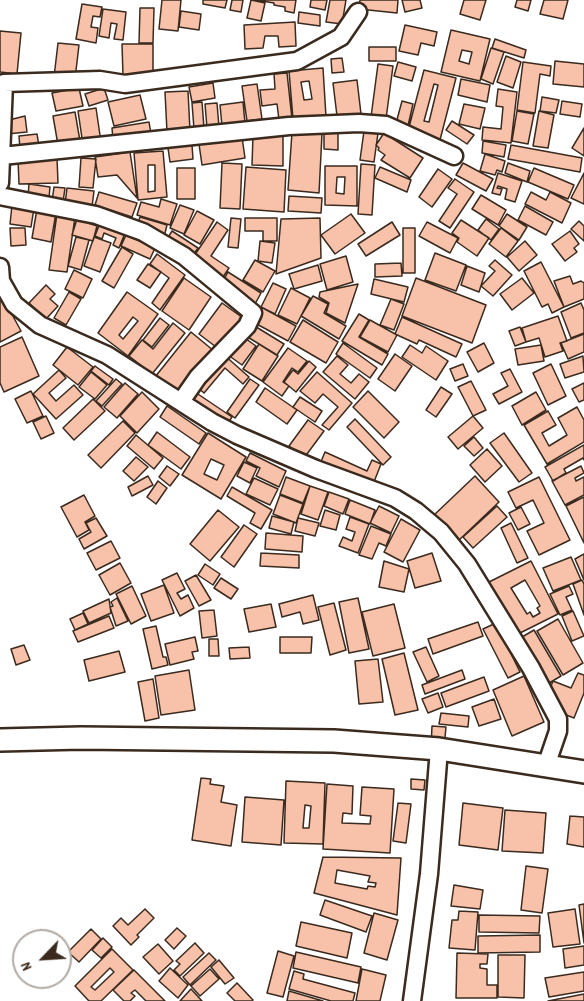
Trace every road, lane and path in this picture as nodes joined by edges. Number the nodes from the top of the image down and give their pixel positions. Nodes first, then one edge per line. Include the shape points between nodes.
1 (358, 12) dead end
2 (2, 82) edge
3 (2, 156) junction
4 (454, 156) dead end
5 (0, 183) edge
6 (0, 196) edge
7 (0, 267) edge
8 (182, 400) junction
9 (0, 740) edge
10 (439, 749) junction
11 (546, 766) junction
12 (584, 772) edge
13 (412, 1001) edge

1 - 2 street via 341,37 297,61 125,84 100,80
2 - 3 street
3 - 4 street via 289,126 359,123 386,125
3 - 5 street
6 - 8 street via 96,216 143,232 184,256 253,313 247,326 198,377
7 - 8 street via 1,281 14,304 40,325 107,355
8 - 11 street via 237,435 395,498 441,532 467,564 558,719
9 - 10 street via 334,741
10 - 11 street
10 - 13 street via 429,874
11 - 12 street

